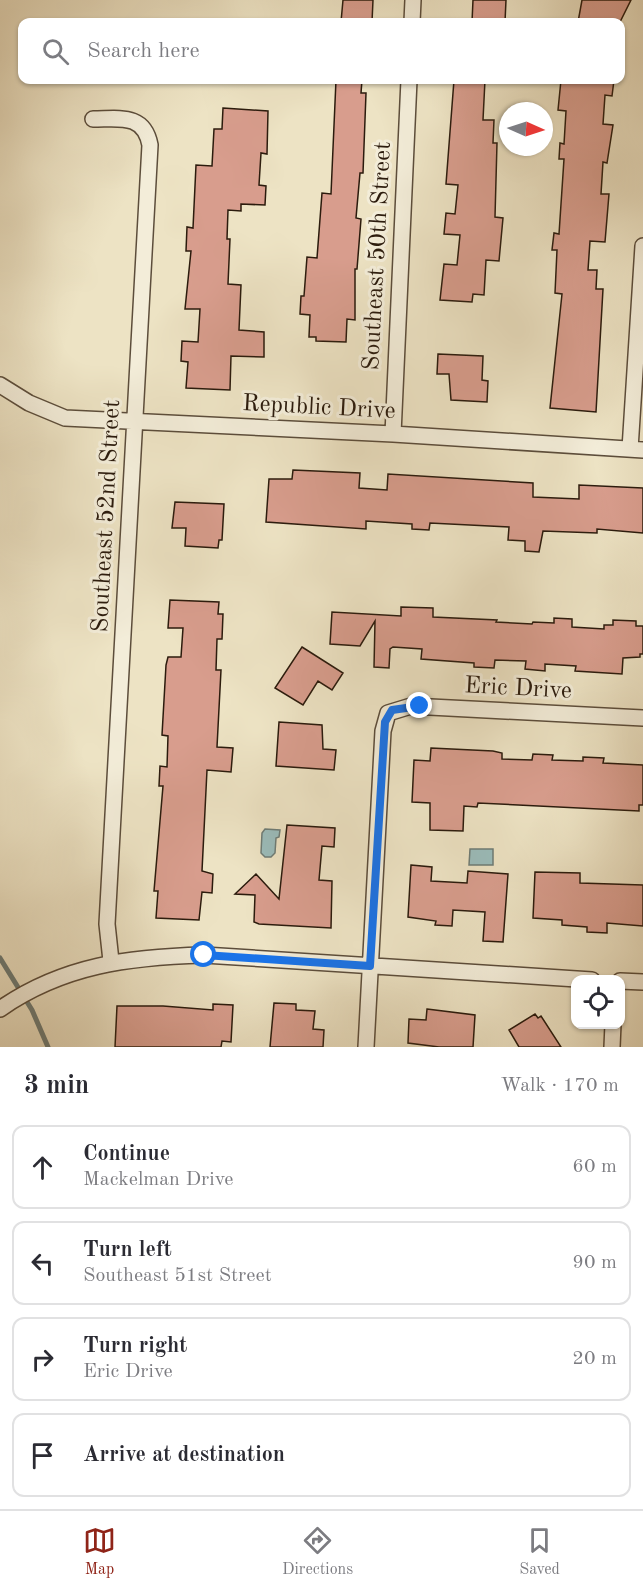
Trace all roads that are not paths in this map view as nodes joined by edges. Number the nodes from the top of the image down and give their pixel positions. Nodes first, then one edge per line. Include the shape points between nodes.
1 (413, 0) edge
2 (412, 18) edge
3 (409, 84) edge
4 (93, 119) dead end
5 (643, 246) edge
6 (0, 385) edge
7 (135, 421) junction
8 (393, 434) junction
9 (636, 450) edge
10 (643, 718) edge
11 (111, 961) junction
12 (370, 966) junction
13 (571, 979) edge
14 (625, 981) edge
15 (643, 982) edge
16 (0, 1009) edge
17 (613, 1029) edge
18 (366, 1047) edge
19 (612, 1047) edge

1 - 2 street
3 - 8 street, Southeast 50th Street
4 - 7 street, Southeast 52nd Street via 130,120 142,125 150,145
5 - 9 street
6 - 7 street, Republic Drive via 65,418
7 - 8 street, Republic Drive
7 - 11 street, Southeast 52nd Street via 107,924
8 - 9 street, Republic Drive
10 - 12 street, Eric Drive via 411,706 392,710 383,731
11 - 12 street via 204,955
11 - 16 street via 40,985
12 - 13 street
12 - 18 street
14 - 15 street
17 - 19 street

